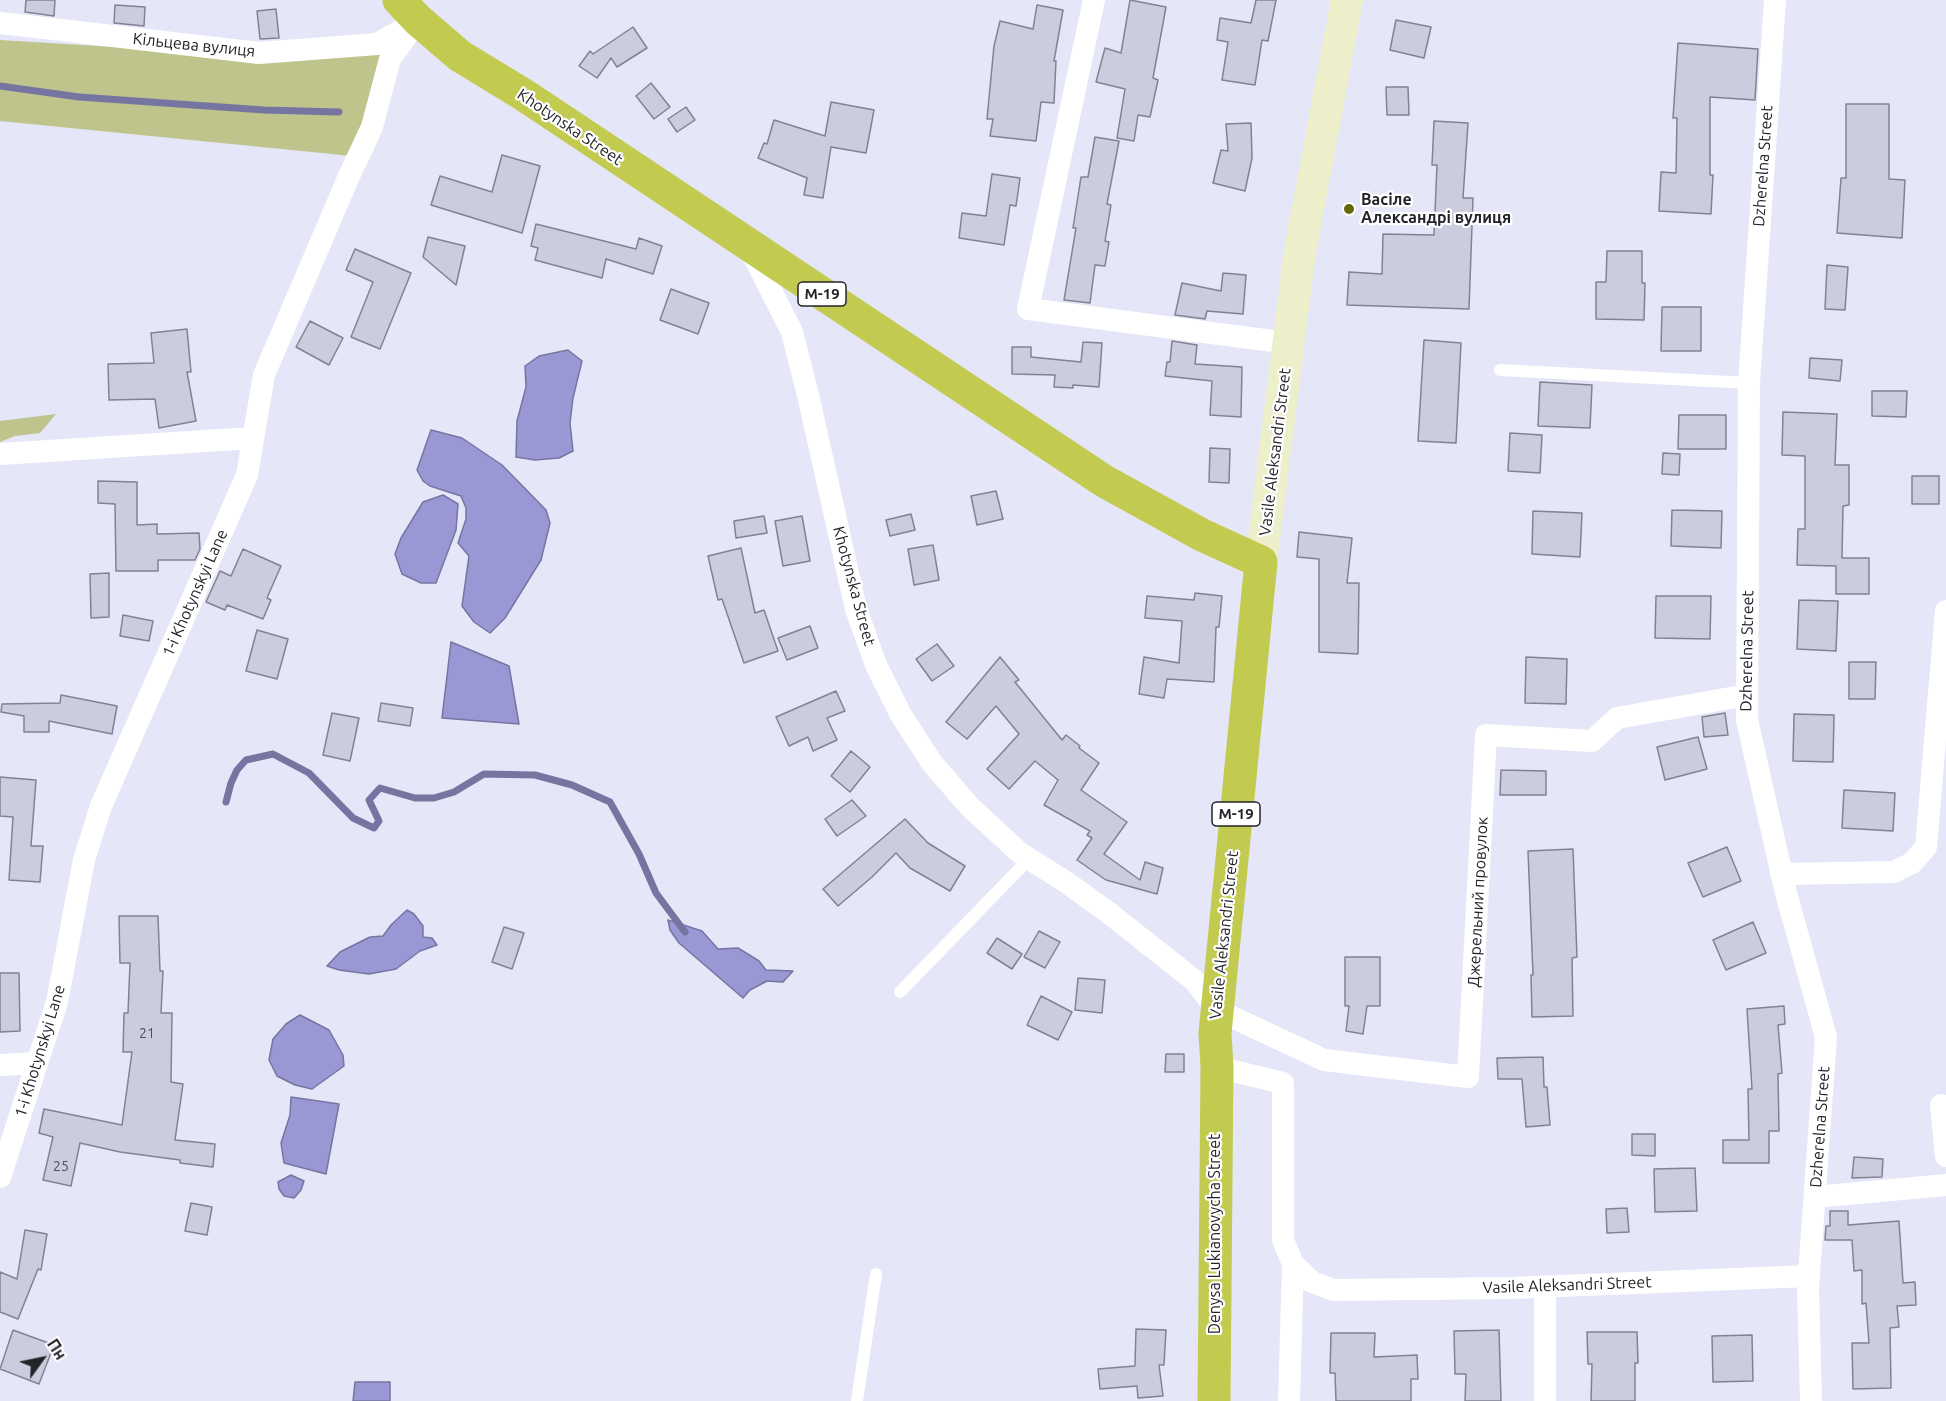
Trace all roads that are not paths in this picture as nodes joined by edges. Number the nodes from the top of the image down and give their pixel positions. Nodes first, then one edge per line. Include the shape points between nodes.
1 (1094, 0) edge
2 (1347, 0) edge
3 (1775, 0) edge
4 (409, 10) edge
5 (0, 23) edge
6 (748, 246) junction
7 (1288, 343) junction
8 (1500, 370) dead end
9 (1749, 383) junction
10 (253, 438) junction
11 (0, 454) edge
12 (1261, 562) junction
13 (1946, 611) edge
14 (1748, 695) junction
15 (1029, 859) junction
16 (1781, 874) junction
17 (900, 992) dead end
18 (1217, 1010) junction
19 (37, 1063) junction
20 (0, 1065) edge
21 (1217, 1066) junction
22 (1941, 1106) dead end
23 (1946, 1156) edge
24 (0, 1177) edge
25 (1946, 1185) edge
26 (1815, 1197) junction
27 (1293, 1264) junction
28 (876, 1274) dead end
29 (1809, 1276) junction
30 (1545, 1287) junction
31 (857, 1401) edge
32 (1214, 1401) edge
33 (1289, 1401) edge
34 (1545, 1401) edge
35 (1811, 1401) edge

1 - 7 street via 1028,309
2 - 7 main road, Vasile Aleksandri Street via 1300,251
3 - 9 street, Dzherelna Street
4 - 5 street, Кільцева вулиця via 377,44 260,53
4 - 6 highway, Khotynska Street / М-19 via 460,56 525,95
4 - 10 street, 1-i Khotynskyi Lane via 390,59 372,127 264,375
6 - 12 highway, Khotynska Street / М-19 via 1104,482
6 - 15 street, Khotynska Street via 792,332 856,609 876,665 901,715 932,763 970,807
7 - 12 main road, Vasile Aleksandri Street
8 - 9 lane
9 - 14 street, Dzherelna Street
10 - 11 street
10 - 19 street, 1-i Khotynskyi Lane via 247,475 101,806 84,860 57,1002
12 - 18 highway, Vasile Aleksandri Street / М-19
13 - 16 street via 1926,847 1912,862 1894,872
14 - 16 street, Dzherelna Street via 1747,720
14 - 18 street, Джерельний провулок via 1617,718 1592,741 1486,735 1468,1077 1324,1060
15 - 17 lane
15 - 18 street, Khotynska Street via 1109,913 1195,981
16 - 26 street, Dzherelna Street via 1827,1037
18 - 21 highway, Vasile Aleksandri Street / М-19
19 - 20 street
19 - 24 street, 1-i Khotynskyi Lane
21 - 27 street, Vasile Aleksandri Street via 1283,1083 1282,1240
21 - 32 highway, Denysa Lukianovycha Street / М-19
22 - 23 street
25 - 26 street
26 - 29 street, Dzherelna Street
27 - 30 street, Vasile Aleksandri Street via 1312,1282 1334,1290
27 - 33 street
28 - 31 lane
29 - 30 street, Vasile Aleksandri Street
29 - 35 street, Dzherelna Street
30 - 34 street

